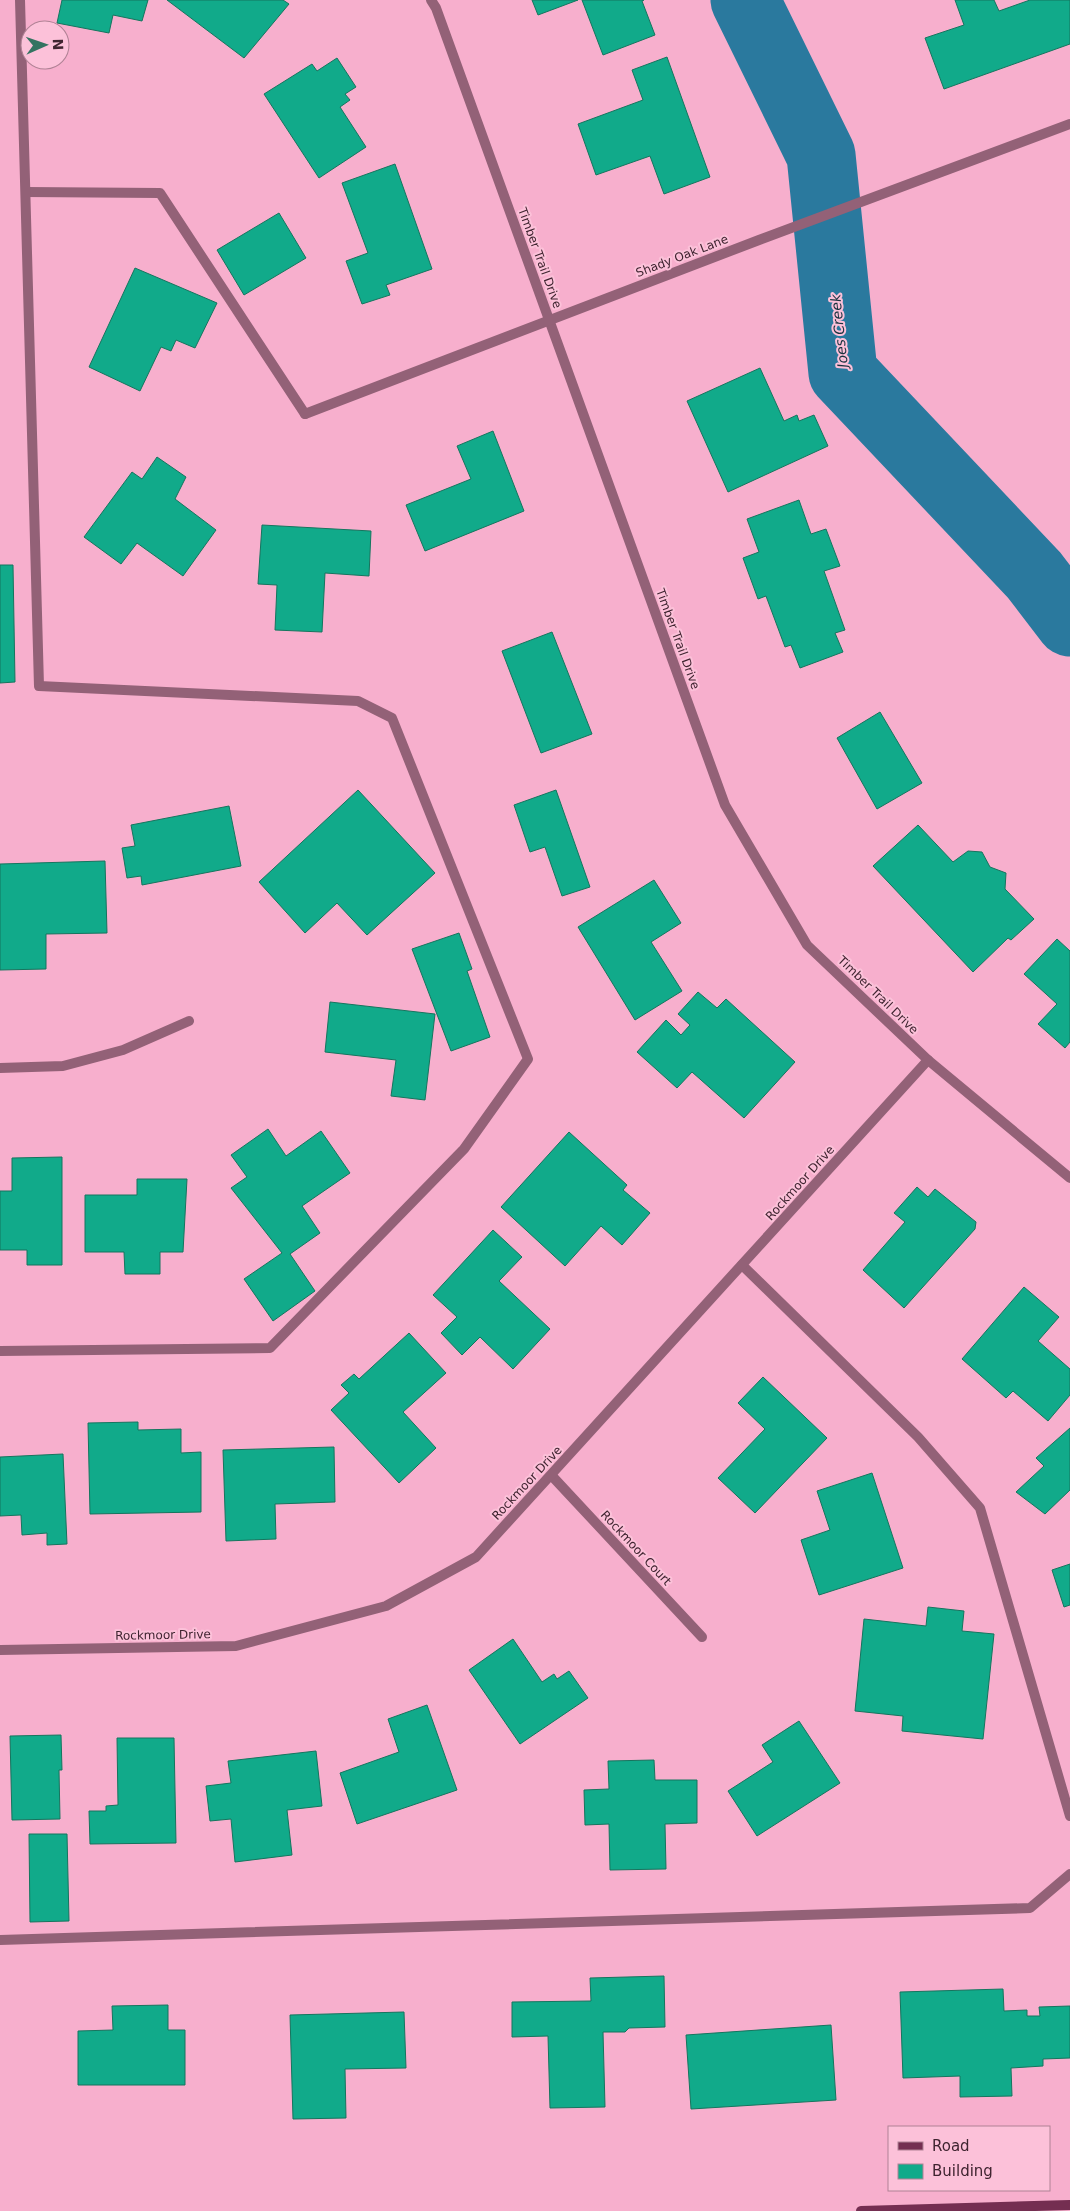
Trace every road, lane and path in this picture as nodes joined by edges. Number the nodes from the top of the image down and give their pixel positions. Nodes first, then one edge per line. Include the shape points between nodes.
1 (20, 0) edge
2 (431, 0) edge
3 (1070, 124) edge
4 (26, 192) junction
5 (550, 321) junction
6 (189, 1021) dead end
7 (928, 1060) junction
8 (0, 1068) edge
9 (1070, 1178) edge
10 (742, 1265) junction
11 (0, 1351) edge
12 (552, 1476) junction
13 (702, 1637) dead end
14 (0, 1650) edge
15 (1070, 1816) edge
16 (1070, 1874) edge
17 (0, 1940) edge
18 (1070, 2205) edge
19 (861, 2211) edge

1 - 4 street
2 - 5 street, Timber Trail Drive
3 - 5 street, Shady Oak Lane
4 - 5 street, Shady Oak Lane via 160,193 305,414
4 - 11 street via 39,686 358,701 392,718 528,1059 464,1149 270,1348
5 - 7 street, Timber Trail Drive via 725,805 807,945
6 - 8 street via 123,1050 63,1066
7 - 9 street, Timber Trail Drive
7 - 10 street, Rockmoor Drive
10 - 12 street, Rockmoor Drive
10 - 15 street via 918,1436 980,1508
12 - 13 street, Rockmoor Court
12 - 14 street, Rockmoor Drive via 476,1557 386,1606 236,1646
16 - 17 street via 1030,1908
18 - 19 main road

